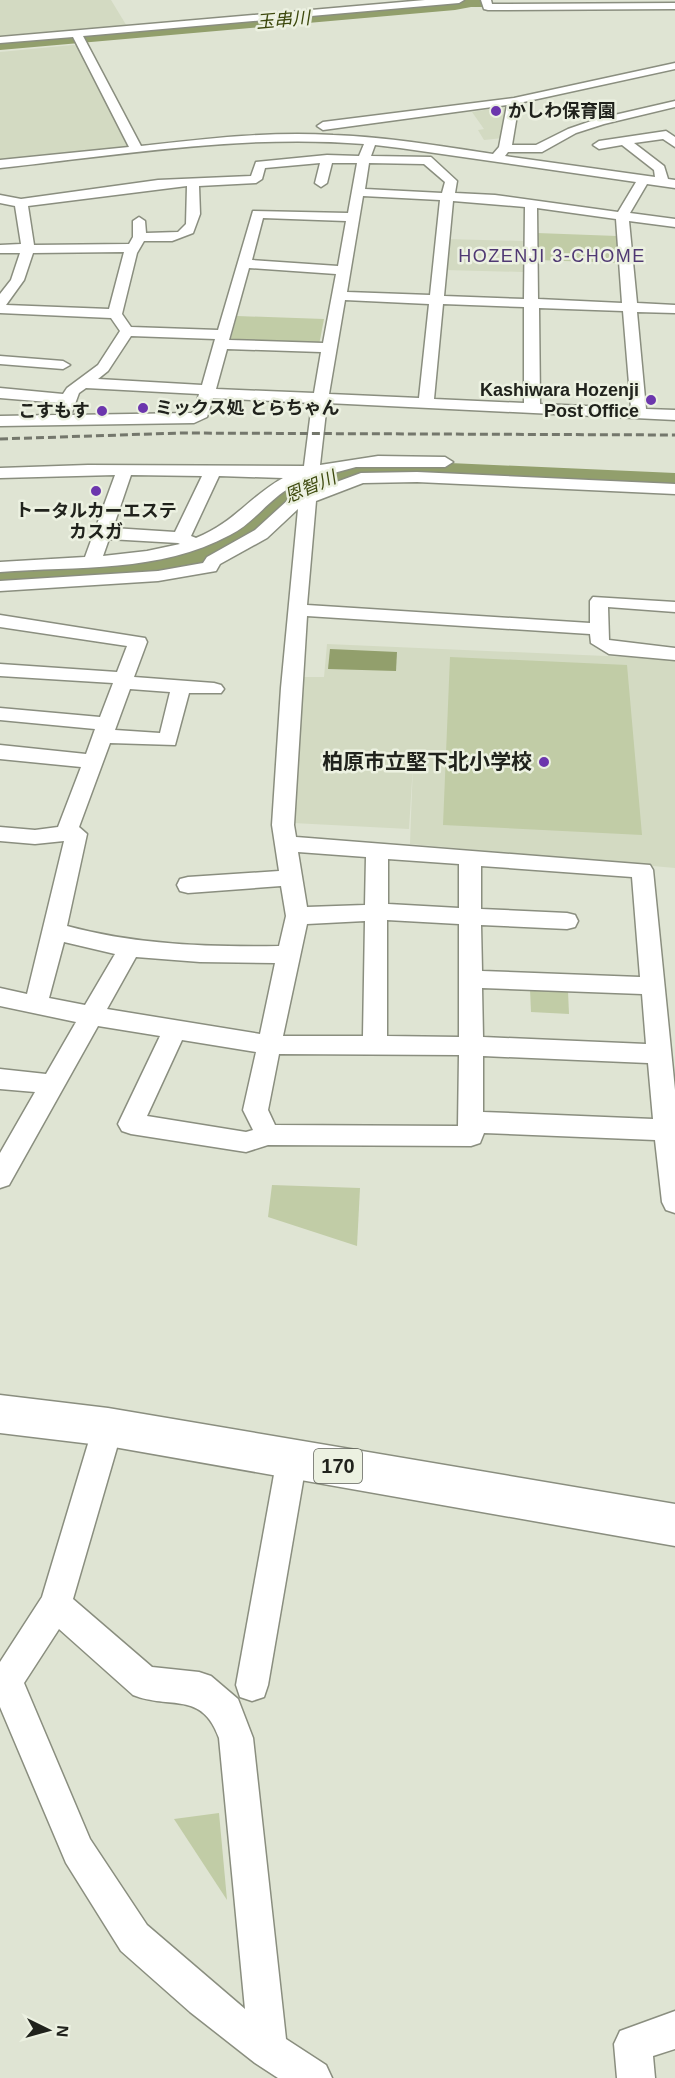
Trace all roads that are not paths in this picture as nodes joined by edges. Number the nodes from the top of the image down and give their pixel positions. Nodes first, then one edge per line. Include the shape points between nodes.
1 (459, 0) edge
2 (486, 0) edge
3 (382, 3) edge
4 (675, 6) edge
5 (78, 38) junction
6 (0, 40) edge
7 (0, 49) edge
8 (675, 66) edge
9 (514, 101) junction
10 (675, 104) edge
11 (265, 138) junction
12 (371, 141) junction
13 (624, 141) junction
14 (675, 143) edge
15 (599, 145) dead end
16 (505, 148) junction
17 (137, 150) junction
18 (675, 153) edge
19 (364, 158) junction
20 (496, 158) junction
21 (646, 158) junction
22 (327, 159) junction
23 (0, 164) edge
24 (643, 180) junction
25 (193, 182) junction
26 (321, 183) dead end
27 (662, 183) junction
28 (675, 184) edge
29 (126, 187) junction
30 (254, 188) junction
31 (359, 192) junction
32 (447, 196) junction
33 (0, 199) edge
34 (133, 202) dead end
35 (21, 203) junction
36 (531, 204) junction
37 (258, 214) junction
38 (622, 216) junction
39 (354, 217) junction
40 (140, 221) dead end
41 (675, 223) edge
42 (137, 242) junction
43 (0, 249) edge
44 (28, 249) junction
45 (246, 264) junction
46 (344, 270) junction
47 (339, 296) junction
48 (435, 299) junction
49 (0, 303) edge
50 (532, 303) junction
51 (629, 307) junction
52 (0, 309) edge
53 (675, 309) edge
54 (115, 314) junction
55 (127, 331) junction
56 (224, 340) junction
57 (329, 348) junction
58 (0, 360) edge
59 (63, 365) dead end
60 (84, 383) junction
61 (209, 391) junction
62 (0, 393) edge
63 (320, 398) junction
64 (68, 399) junction
65 (426, 403) junction
66 (532, 407) junction
67 (639, 412) junction
68 (675, 415) edge
69 (62, 420) junction
70 (0, 421) edge
71 (318, 469) junction
72 (125, 470) junction
73 (213, 471) junction
74 (0, 473) edge
75 (675, 473) edge
76 (293, 478) junction
77 (675, 489) edge
78 (308, 496) junction
79 (103, 533) junction
80 (189, 541) junction
81 (0, 556) edge
82 (53, 561) junction
83 (93, 562) junction
84 (0, 567) edge
85 (0, 586) edge
86 (675, 607) edge
87 (300, 610) junction
88 (0, 621) edge
89 (599, 629) junction
90 (675, 654) edge
91 (0, 670) edge
92 (123, 680) junction
93 (181, 687) junction
94 (214, 689) dead end
95 (0, 714) edge
96 (103, 730) junction
97 (0, 752) edge
98 (91, 761) junction
99 (66, 833) junction
100 (0, 834) edge
101 (286, 844) junction
102 (377, 851) junction
103 (470, 858) junction
104 (291, 878) junction
105 (188, 885) dead end
106 (378, 912) junction
107 (470, 914) junction
108 (297, 916) junction
109 (567, 921) dead end
110 (55, 931) junction
111 (129, 950) junction
112 (290, 954) junction
113 (470, 978) junction
114 (0, 997) edge
115 (661, 1002) edge
116 (36, 1004) junction
117 (93, 1016) junction
118 (176, 1029) junction
119 (271, 1045) junction
120 (375, 1045) junction
121 (470, 1046) junction
122 (660, 1054) junction
123 (0, 1079) edge
124 (50, 1084) junction
125 (470, 1122) junction
126 (667, 1131) junction
127 (268, 1135) junction
128 (672, 1158) edge
129 (0, 1177) edge
130 (675, 1202) edge
131 (0, 1414) edge
132 (108, 1427) junction
133 (292, 1458) junction
134 (675, 1525) edge
135 (56, 1605) junction
136 (252, 1685) dead end
137 (4, 1686) edge
138 (675, 2030) edge
139 (268, 2050) junction
140 (313, 2078) edge
141 (636, 2078) edge

1 - 3 street
2 - 4 street via 488,7
3 - 5 street
5 - 6 street
5 - 7 street
5 - 17 street
8 - 9 street
9 - 11 street via 286,130
9 - 16 street
10 - 16 street via 601,121 538,149
11 - 12 street
11 - 17 street
12 - 19 street
12 - 20 street
13 - 14 street via 666,135
13 - 15 street
13 - 21 street
16 - 20 street
17 - 23 street
18 - 21 street
19 - 22 street
19 - 31 street
19 - 32 street via 427,160 451,181
20 - 24 street
21 - 27 street via 660,169
22 - 26 street
22 - 30 street via 260,165
24 - 27 street
24 - 38 street
25 - 29 street
25 - 30 street
25 - 42 street via 193,225 176,238
27 - 28 street
29 - 34 street
29 - 35 street
30 - 37 street via 251,211
31 - 32 street
31 - 39 street
32 - 36 street
32 - 48 street
33 - 35 street
35 - 44 street via 29,229
36 - 38 street
36 - 50 street
37 - 39 street
37 - 45 street
38 - 41 street
38 - 51 street
39 - 46 street
40 - 42 street
42 - 44 street
42 - 54 street
43 - 44 street
44 - 49 street via 17,282
45 - 46 street
45 - 56 street
46 - 47 street
47 - 48 street
47 - 57 street
48 - 50 street
48 - 65 street
50 - 51 street
50 - 66 street
51 - 53 street
51 - 67 street
52 - 54 street
54 - 55 street
55 - 56 street
55 - 60 street via 102,368
56 - 57 street
56 - 61 street
57 - 63 street
58 - 59 street
60 - 61 street
60 - 64 street
61 - 63 street
61 - 69 street via 201,414 194,418
62 - 64 street
63 - 65 street
63 - 71 street via 314,434
64 - 69 street
65 - 66 street
66 - 67 street
67 - 68 street
69 - 70 street
71 - 75 street via 412,460
71 - 76 street
72 - 73 street
72 - 74 street
72 - 79 street
73 - 76 street
73 - 80 street
76 - 78 street
76 - 80 street via 272,491 242,520
77 - 78 street via 417,477 370,478 342,483
78 - 85 street via 261,534 213,561 210,567 134,579
78 - 87 street
79 - 80 street
79 - 83 street
80 - 83 street via 147,557
81 - 82 street
82 - 83 street
82 - 84 street
86 - 89 street via 599,601
87 - 89 street
87 - 101 street via 283,825
88 - 92 street via 138,642
89 - 90 street via 600,643 609,648
91 - 92 street
92 - 93 street
92 - 96 street
93 - 94 street
93 - 96 street via 168,740
95 - 96 street
96 - 98 street
97 - 98 street
98 - 99 street
99 - 100 street via 35,837
99 - 110 street via 76,834
101 - 102 street
101 - 104 street
102 - 103 street
102 - 106 street
103 - 107 street
103 - 115 street via 642,870
104 - 105 street
104 - 108 street
106 - 107 street
106 - 108 street
106 - 120 street
107 - 109 street
107 - 113 street
108 - 112 street
110 - 111 street
110 - 116 street
111 - 112 street via 215,956
111 - 117 street
112 - 119 street
113 - 115 street
113 - 121 street
114 - 116 street
115 - 122 street
116 - 117 street
117 - 118 street
117 - 124 street
118 - 119 street
118 - 127 street via 131,1124 246,1142
119 - 120 street
119 - 127 street via 255,1110
120 - 121 street
121 - 122 street
121 - 125 street
122 - 126 street
123 - 124 street
124 - 129 street
125 - 126 street
125 - 127 street via 471,1136
126 - 128 street
128 - 130 street
131 - 132 highway, 170
132 - 133 highway, 170
132 - 135 street
133 - 134 highway, 170
133 - 136 street
135 - 137 street
135 - 139 street via 145,1683 199,1688 226,1712 236,1738
137 - 139 street via 78,1851 134,1938
138 - 141 street via 633,2044
139 - 140 street

